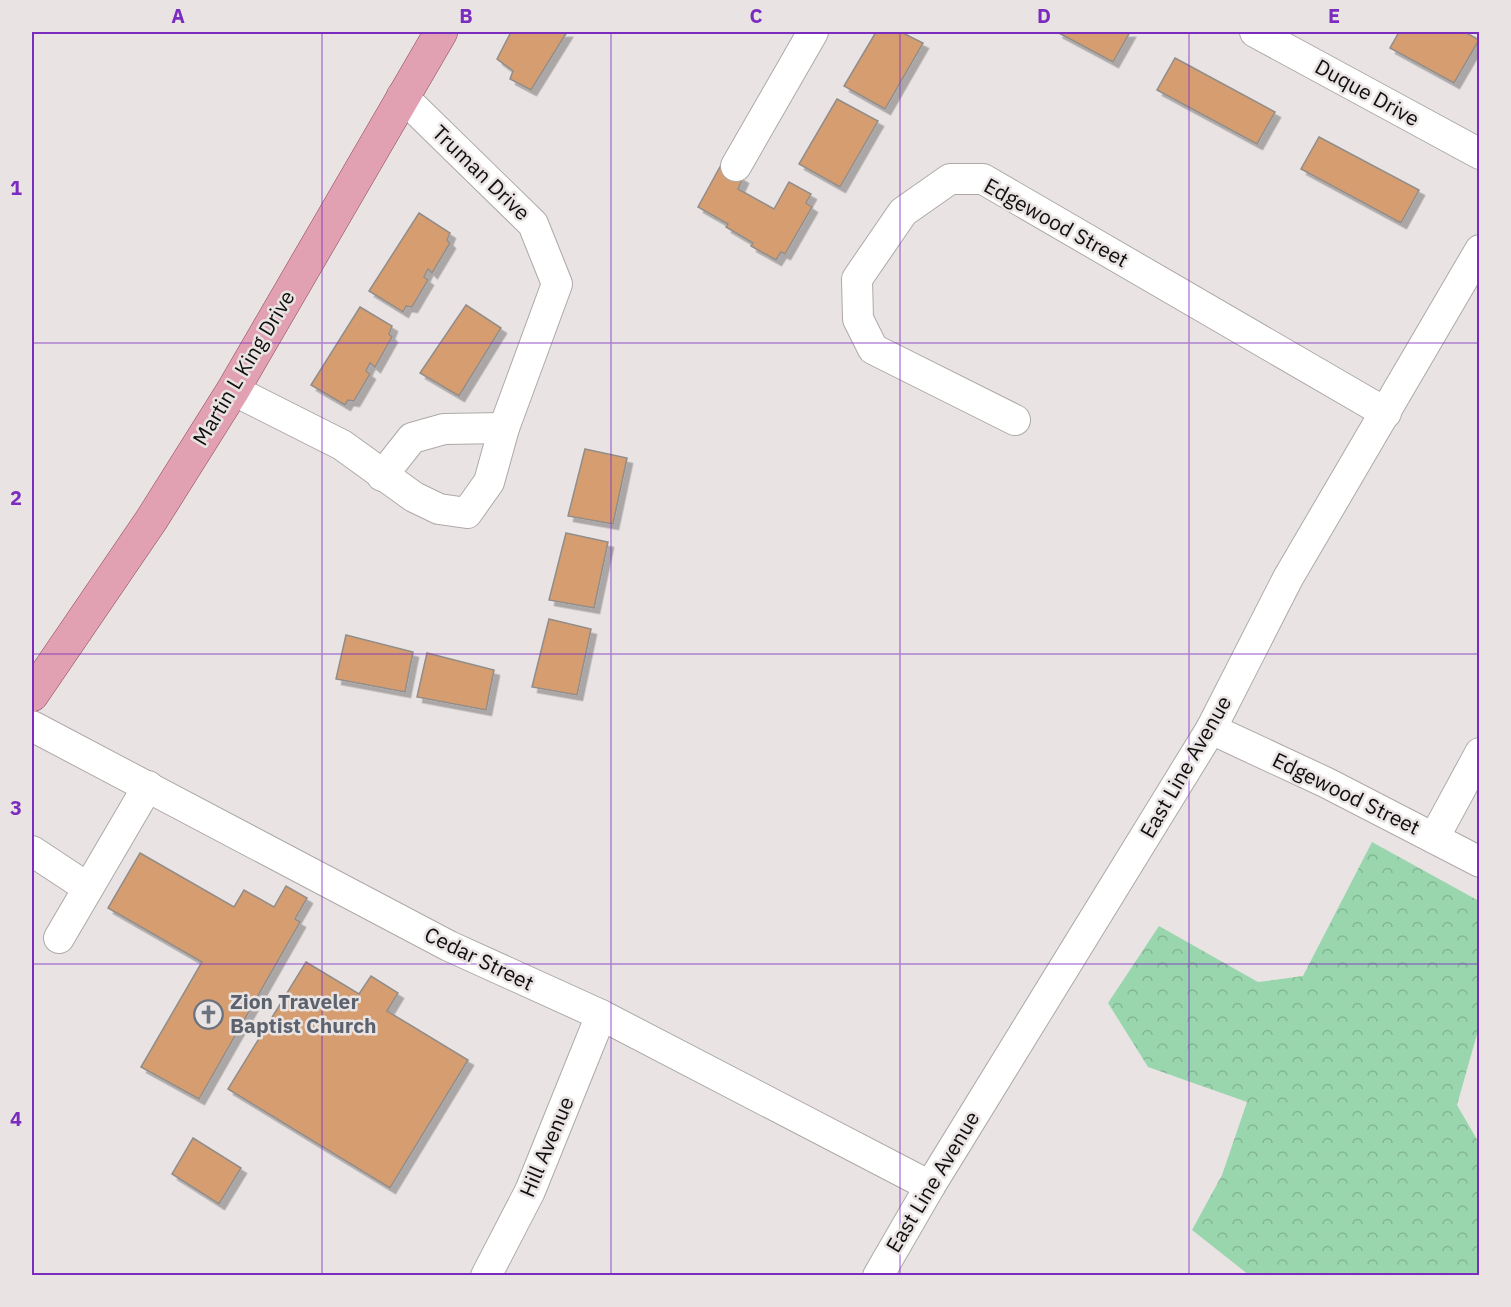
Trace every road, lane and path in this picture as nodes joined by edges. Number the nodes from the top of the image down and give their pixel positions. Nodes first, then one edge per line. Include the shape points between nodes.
1 (441, 32) edge
2 (1255, 32) edge
3 (804, 35) edge
4 (402, 96) junction
5 (1479, 154) edge
6 (736, 166) dead end
7 (1479, 250) edge
8 (233, 390) junction
9 (1386, 413) junction
10 (1016, 420) dead end
11 (504, 428) junction
12 (382, 476) junction
13 (32, 695) edge
14 (32, 726) edge
15 (1211, 729) junction
16 (1479, 753) edge
17 (148, 786) junction
18 (1434, 838) junction
19 (32, 851) edge
20 (1479, 862) edge
21 (88, 888) junction
22 (59, 939) dead end
23 (601, 1015) junction
24 (930, 1186) junction
25 (486, 1275) edge
26 (878, 1275) edge

1 - 4 main road, Martin L King Drive
2 - 5 street, Duque Drive
3 - 6 street
4 - 8 main road, Martin L King Drive
4 - 11 street, Truman Drive via 533,224 557,284
7 - 9 street, East Line Avenue
8 - 12 street, Truman Drive via 342,446
8 - 13 main road, Martin L King Drive via 152,519
9 - 10 street, Edgewood Street via 983,179 950,179 903,212 857,279 858,319 873,349
9 - 15 street, East Line Avenue via 1288,578
11 - 12 street via 444,429 412,438
11 - 12 street, Truman Drive via 489,482 467,513 439,509
14 - 17 street, Cedar Street
15 - 18 street, Edgewood Street
15 - 24 street, East Line Avenue
16 - 18 street
17 - 21 street
17 - 23 street, Cedar Street via 449,946
18 - 20 street, Edgewood Street
19 - 21 street
21 - 22 street
23 - 24 street, Cedar Street
23 - 25 street, Hill Avenue via 530,1191
24 - 26 street, East Line Avenue

